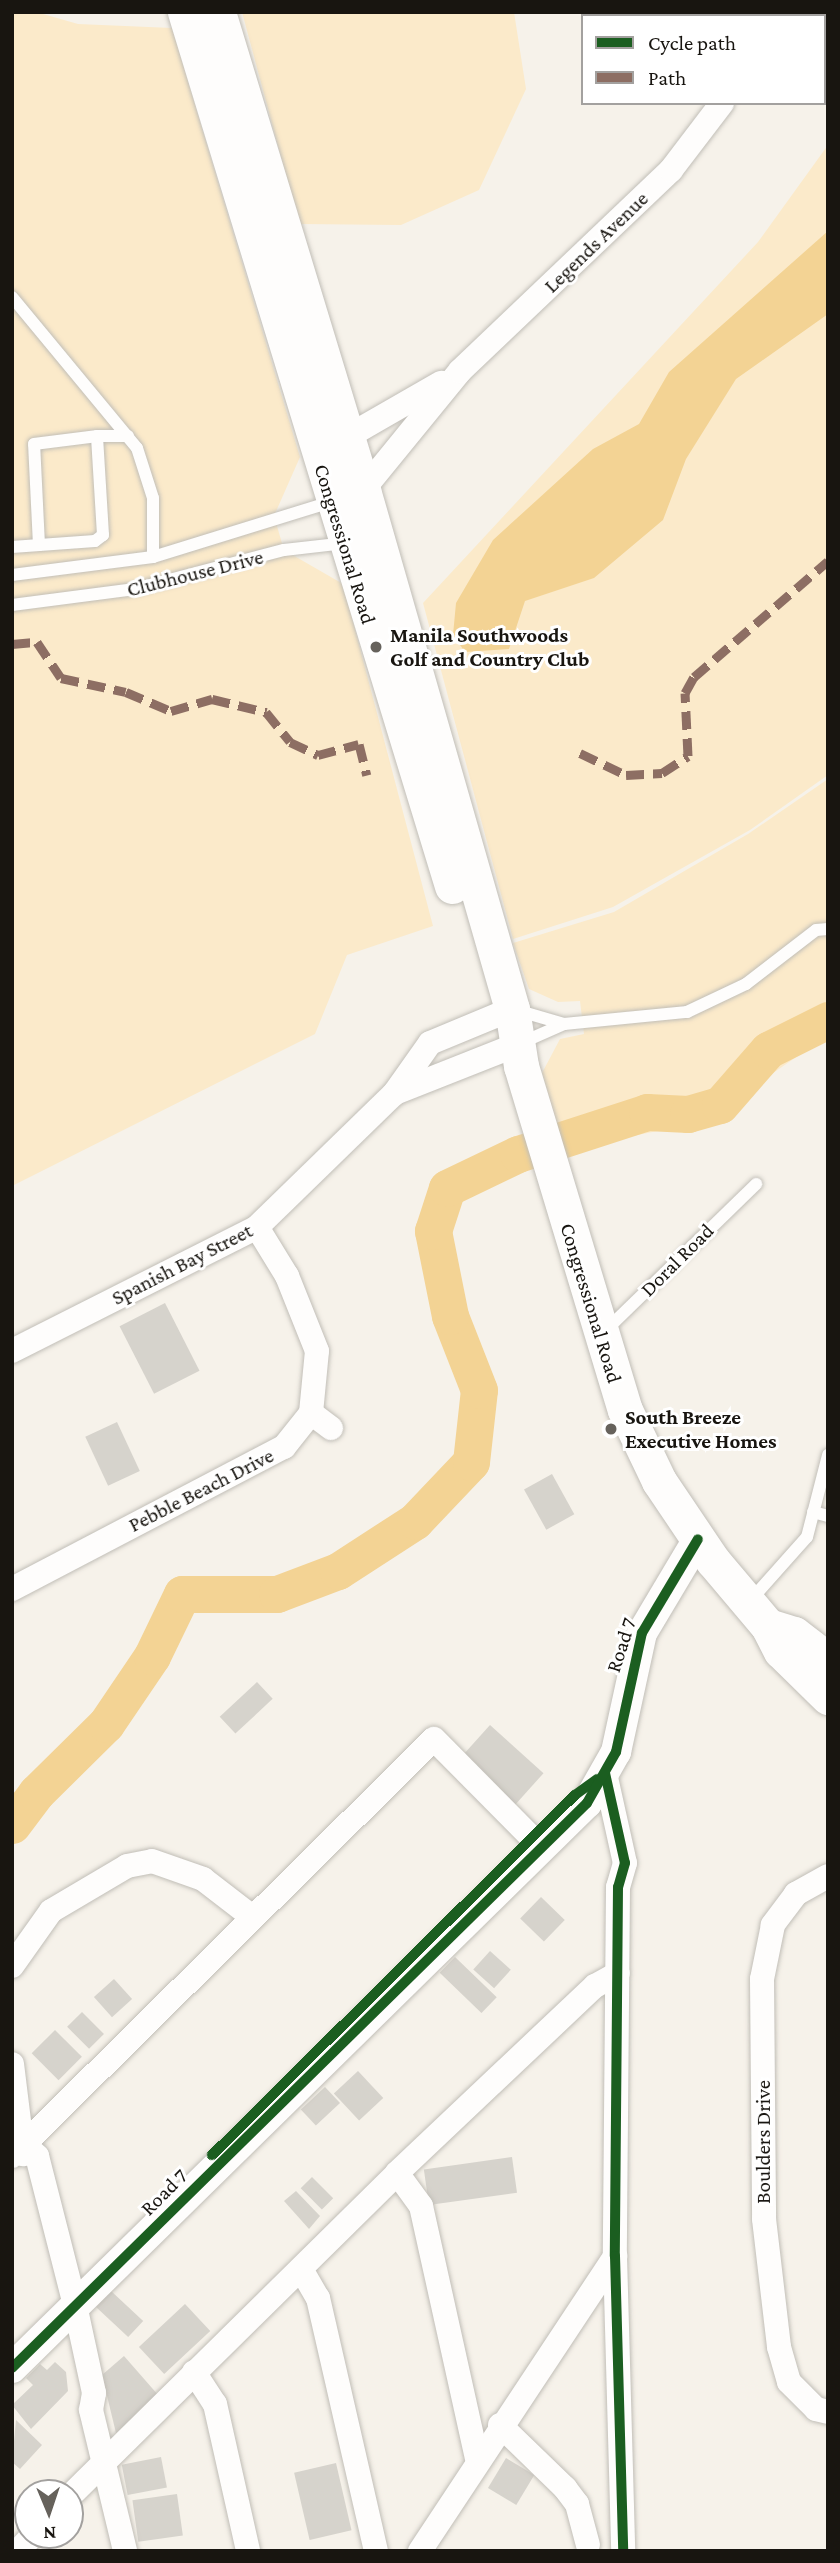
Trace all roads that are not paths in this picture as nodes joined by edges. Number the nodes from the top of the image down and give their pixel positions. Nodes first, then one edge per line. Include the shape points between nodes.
1 (185, 12) edge
2 (218, 12) edge
3 (720, 105) edge
4 (12, 297) edge
5 (460, 371) junction
6 (97, 436) junction
7 (128, 436) junction
8 (332, 446) junction
9 (347, 496) junction
10 (360, 539) junction
11 (38, 545) junction
12 (12, 547) edge
13 (153, 557) junction
14 (12, 575) edge
15 (12, 605) edge
16 (828, 929) edge
17 (503, 1011) junction
18 (568, 1024) junction
19 (514, 1052) junction
20 (394, 1094) junction
21 (756, 1184) dead end
22 (257, 1227) junction
23 (599, 1336) junction
24 (12, 1351) edge
25 (311, 1413) junction
26 (331, 1428) dead end
27 (828, 1455) edge
28 (813, 1512) junction
29 (828, 1516) edge
30 (706, 1549) junction
31 (12, 1590) edge
32 (759, 1614) junction
33 (828, 1660) edge
34 (828, 1697) edge
35 (605, 1773) junction
36 (531, 1838) junction
37 (828, 1877) edge
38 (251, 1916) junction
39 (12, 1966) edge
40 (618, 1973) junction
41 (12, 2064) edge
42 (18, 2150) edge
43 (397, 2172) junction
44 (615, 2256) junction
45 (301, 2269) junction
46 (67, 2305) junction
47 (12, 2351) edge
48 (12, 2368) edge
49 (194, 2372) junction
50 (828, 2412) edge
51 (500, 2425) junction
52 (477, 2458) junction
53 (103, 2462) junction
54 (84, 2482) edge
55 (588, 2545) dead end
56 (125, 2551) edge
57 (248, 2551) edge
58 (376, 2551) edge
59 (420, 2551) edge
60 (622, 2551) edge

1 - 8 main road, Congressional Road
2 - 8 main road, Congressional Road
3 - 5 street, Legends Avenue via 671,170
4 - 7 lane
5 - 8 street, Legends Avenue
5 - 9 street, Legends Avenue
6 - 7 lane
6 - 11 lane via 34,444
6 - 11 lane via 103,536
7 - 13 lane via 137,448 153,498
8 - 9 main road, Congressional Road
9 - 10 main road, Congressional Road
9 - 13 lane, Clubhouse Drive
10 - 15 lane, Clubhouse Drive via 284,550 135,589
10 - 17 main road, Congressional Road
10 - 17 main road, Congressional Road via 426,711
11 - 12 lane
13 - 14 lane, Clubhouse Drive
16 - 18 lane via 816,930 746,984 687,1012
17 - 18 lane
17 - 19 main road, Congressional Road
17 - 20 street, Spanish Bay Street via 430,1043
18 - 19 lane
19 - 20 street, Spanish Bay Street
19 - 23 main road, Congressional Road via 533,1102
20 - 22 street, Spanish Bay Street
21 - 23 lane, Doral Road
22 - 24 street, Spanish Bay Street
22 - 25 street via 287,1276 317,1351
23 - 30 main road, Congressional Road via 653,1469
25 - 26 street
25 - 31 street, Pebble Beach Drive via 284,1447
27 - 28 lane
28 - 29 lane
28 - 32 lane via 807,1537
30 - 32 main road, Congressional Road
30 - 35 street, Road 7 via 657,1604 638,1655 620,1742
32 - 33 main road, Congressional Road
32 - 34 main road, Congressional Road via 781,1651
35 - 36 street, Road 7
35 - 40 street via 610,1812 625,1863 618,1888
35 - 46 street, Road 7 via 586,1802
36 - 38 street via 433,1739
36 - 46 street, Road 7
37 - 50 street, Boulders Drive via 796,1894 773,1925 762,1979 764,2218 779,2347 789,2382 816,2409
38 - 39 street via 203,1879 152,1861 51,1911
38 - 42 street
40 - 43 street via 595,1986
40 - 44 street
41 - 42 street
42 - 46 street
43 - 45 street
43 - 52 street via 421,2206
44 - 51 street
44 - 60 street
45 - 49 street
45 - 58 street via 318,2298
46 - 47 street, Road 7
46 - 48 street, Road 7
46 - 53 street via 79,2396 91,2410
49 - 53 street
49 - 57 street via 215,2404
51 - 52 street
51 - 55 street via 577,2504
52 - 59 street
53 - 54 street
53 - 56 street

